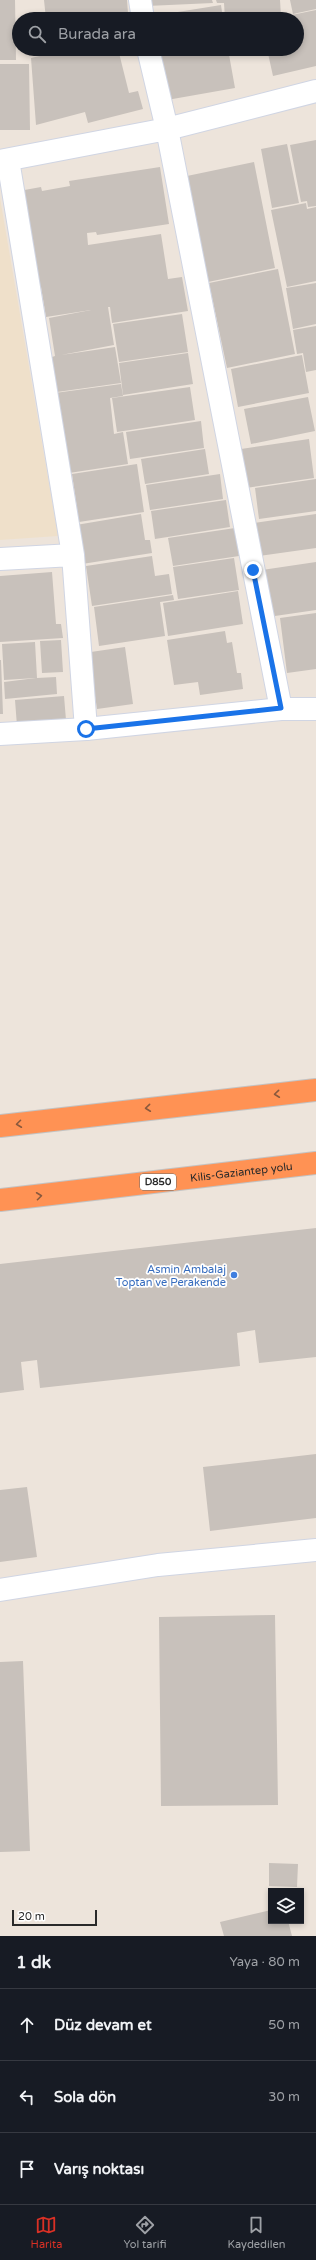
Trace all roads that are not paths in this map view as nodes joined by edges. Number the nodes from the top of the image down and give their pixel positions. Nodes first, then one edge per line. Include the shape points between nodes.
1 (140, 0) edge
2 (142, 12) edge
3 (150, 56) edge
4 (316, 91) edge
5 (167, 129) junction
6 (4, 160) edge
7 (73, 555) junction
8 (0, 559) edge
9 (281, 708) junction
10 (316, 709) edge
11 (86, 729) junction
12 (0, 734) edge
13 (316, 1090) edge
14 (0, 1126) edge
15 (316, 1163) edge
16 (0, 1200) edge
17 (316, 1550) edge
18 (0, 1590) edge

1 - 2 street
3 - 5 street
4 - 5 street
5 - 6 street
5 - 9 street
6 - 7 street
7 - 8 street
7 - 11 street
9 - 10 street
9 - 11 street
11 - 12 street
13 -> 14 highway
16 -> 15 highway, Kilis-Gaziantep yolu / D850
17 - 18 street via 158,1565

